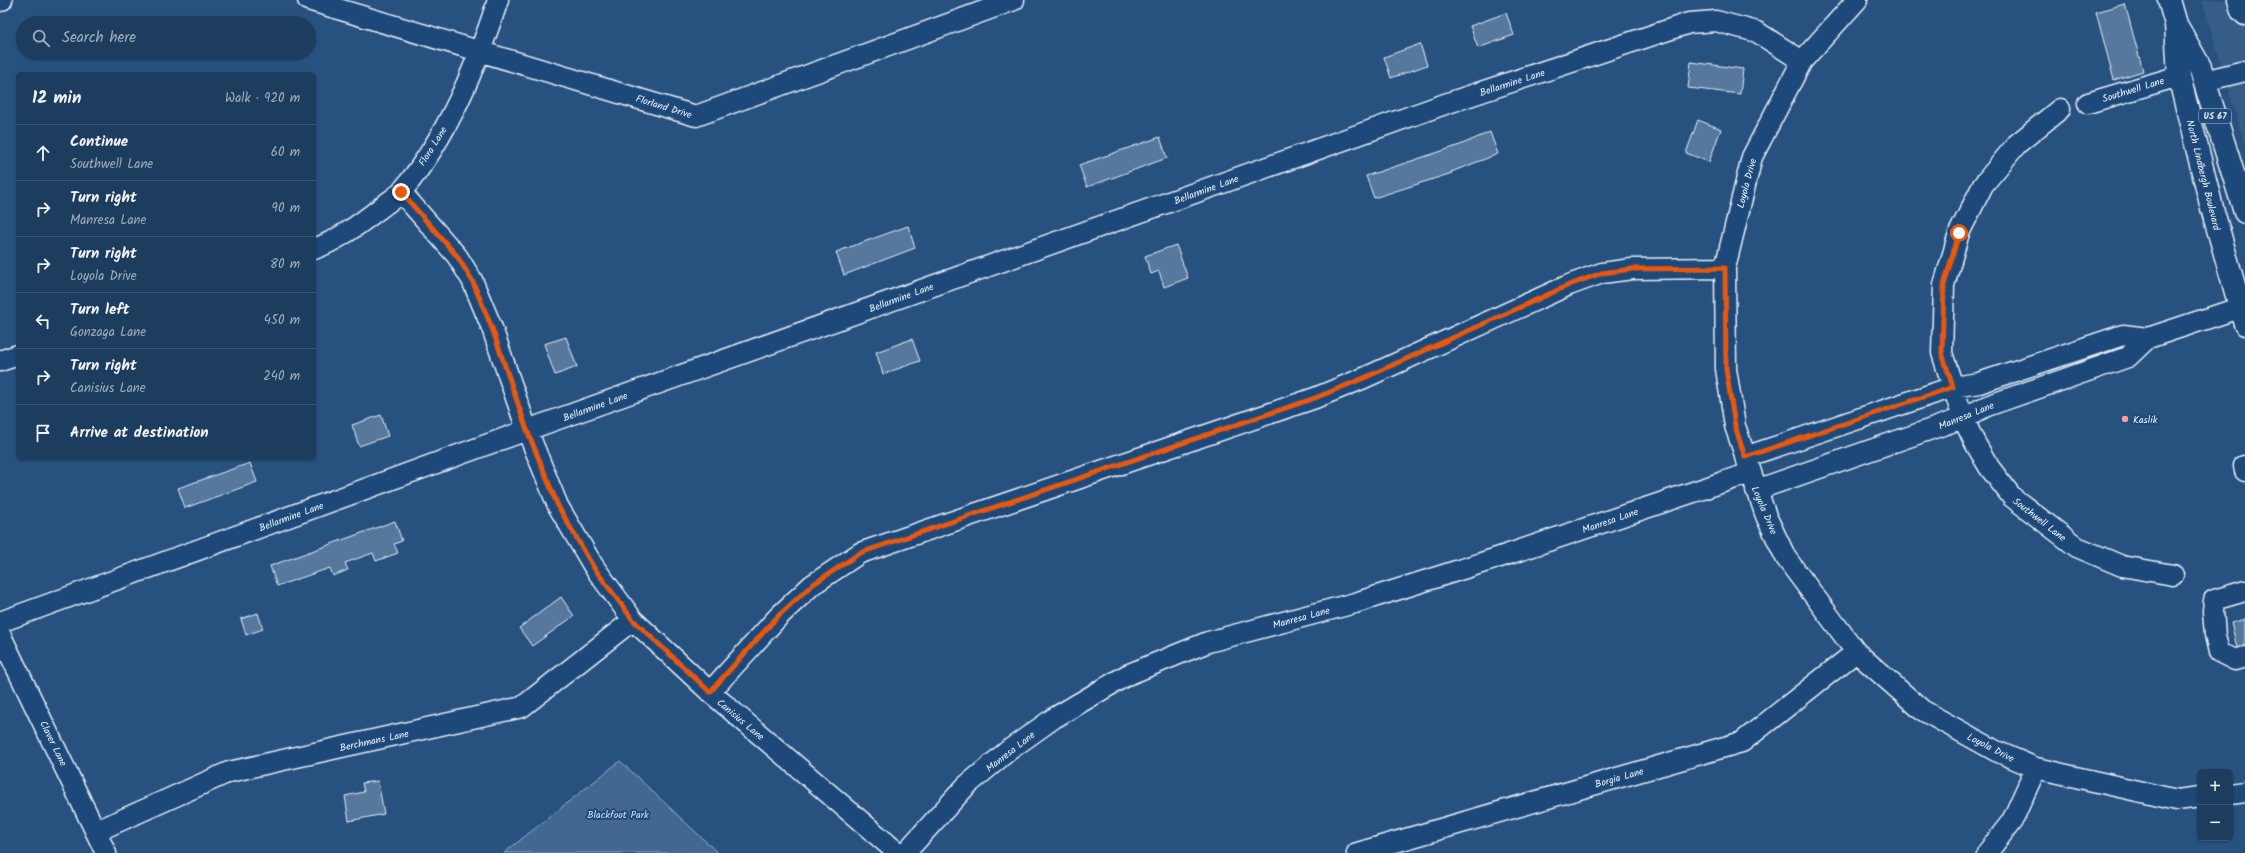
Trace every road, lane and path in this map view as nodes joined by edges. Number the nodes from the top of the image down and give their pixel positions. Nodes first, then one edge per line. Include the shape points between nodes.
1 (308, 0) edge
2 (498, 0) edge
3 (1014, 0) edge
4 (1857, 0) edge
5 (2169, 0) edge
6 (2238, 0) edge
7 (2245, 15) edge
8 (2176, 24) junction
9 (481, 51) junction
10 (1802, 61) junction
11 (2245, 71) edge
12 (2179, 76) junction
13 (2204, 81) junction
14 (2088, 103) dead end
15 (2060, 109) dead end
16 (401, 192) junction
17 (2245, 212) edge
18 (316, 248) edge
19 (1725, 268) junction
20 (2243, 313) edge
21 (2148, 338) junction
22 (16, 356) edge
23 (2056, 357) junction
24 (0, 361) edge
25 (2064, 380) junction
26 (1953, 387) junction
27 (1963, 418) junction
28 (527, 430) junction
29 (1750, 473) junction
30 (2173, 575) dead end
31 (2245, 591) edge
32 (633, 620) junction
33 (0, 622) edge
34 (0, 634) edge
35 (1856, 652) junction
36 (2245, 657) edge
37 (710, 692) junction
38 (2036, 768) junction
39 (2245, 792) edge
40 (2233, 794) edge
41 (2197, 797) edge
42 (97, 831) junction
43 (106, 853) edge
44 (898, 853) edge
45 (905, 853) edge
46 (1357, 853) edge
47 (1987, 853) edge

1 - 9 street, Florland Drive
2 - 9 street, Flora Lane
3 - 9 street, Florland Drive via 696,116
4 - 10 street, Loyola Drive
5 - 8 main road, North Lindbergh Boulevard / US 67
6 - 7 street via 2241,12
8 - 12 main road, North Lindbergh Boulevard / US 67
8 - 13 main road, North Lindbergh Boulevard / US 67 via 2200,67
9 - 16 street, Flora Lane via 438,140
10 - 19 street, Loyola Drive via 1752,157
10 - 28 street, Bellarmine Lane via 1757,32 1716,21 1690,23 1445,104
11 - 13 street
12 - 14 street, Southwell Lane
12 - 20 main road, North Lindbergh Boulevard / US 67 via 2212,208
13 - 17 main road, North Lindbergh Boulevard / US 67
15 - 26 street, Southwell Lane via 2017,144 1982,185 1959,233 1944,285 1942,353
16 - 18 street, Flora Lane via 359,224
16 - 28 street, Canisius Lane via 457,256 472,280 492,328
19 - 29 street, Loyola Drive via 1726,369 1735,426
19 - 37 street via 1632,269 1602,273 1569,285 1315,398 860,553 812,585 778,616
20 - 21 street, Manresa Lane
21 - 23 street, Manresa Lane via 2123,335
21 - 25 street, Manresa Lane via 2128,357
22 - 24 street
23 - 25 street
23 - 26 street, Manresa Lane via 1979,383
25 - 27 street, Manresa Lane via 1987,406
26 - 27 street, Southwell Lane
26 - 29 street, Manresa Lane
27 - 29 street, Manresa Lane
27 - 30 street, Southwell Lane via 1989,467 2012,497 2050,528 2077,547 2122,566
28 - 32 street, Canisius Lane via 558,506 594,568
28 - 33 street, Bellarmine Lane
29 - 35 street, Loyola Drive via 1766,516 1786,558
29 - 45 street, Manresa Lane via 1355,603 1208,642 1127,676 1054,718 1009,750 966,786
31 - 36 street via 2214,600 2213,611 2219,652 2235,660
32 - 37 street, Canisius Lane
32 - 42 street, Berchmans Lane via 522,707 229,772
34 - 42 street, Claver Lane
35 - 38 street, Loyola Drive via 1922,710 1996,751
35 - 46 street, Borgia Lane via 1742,742
37 - 44 street, Canisius Lane
38 - 41 street, Loyola Drive via 2177,800
38 - 47 street via 2012,821
39 - 40 street
42 - 43 street, Claver Lane

